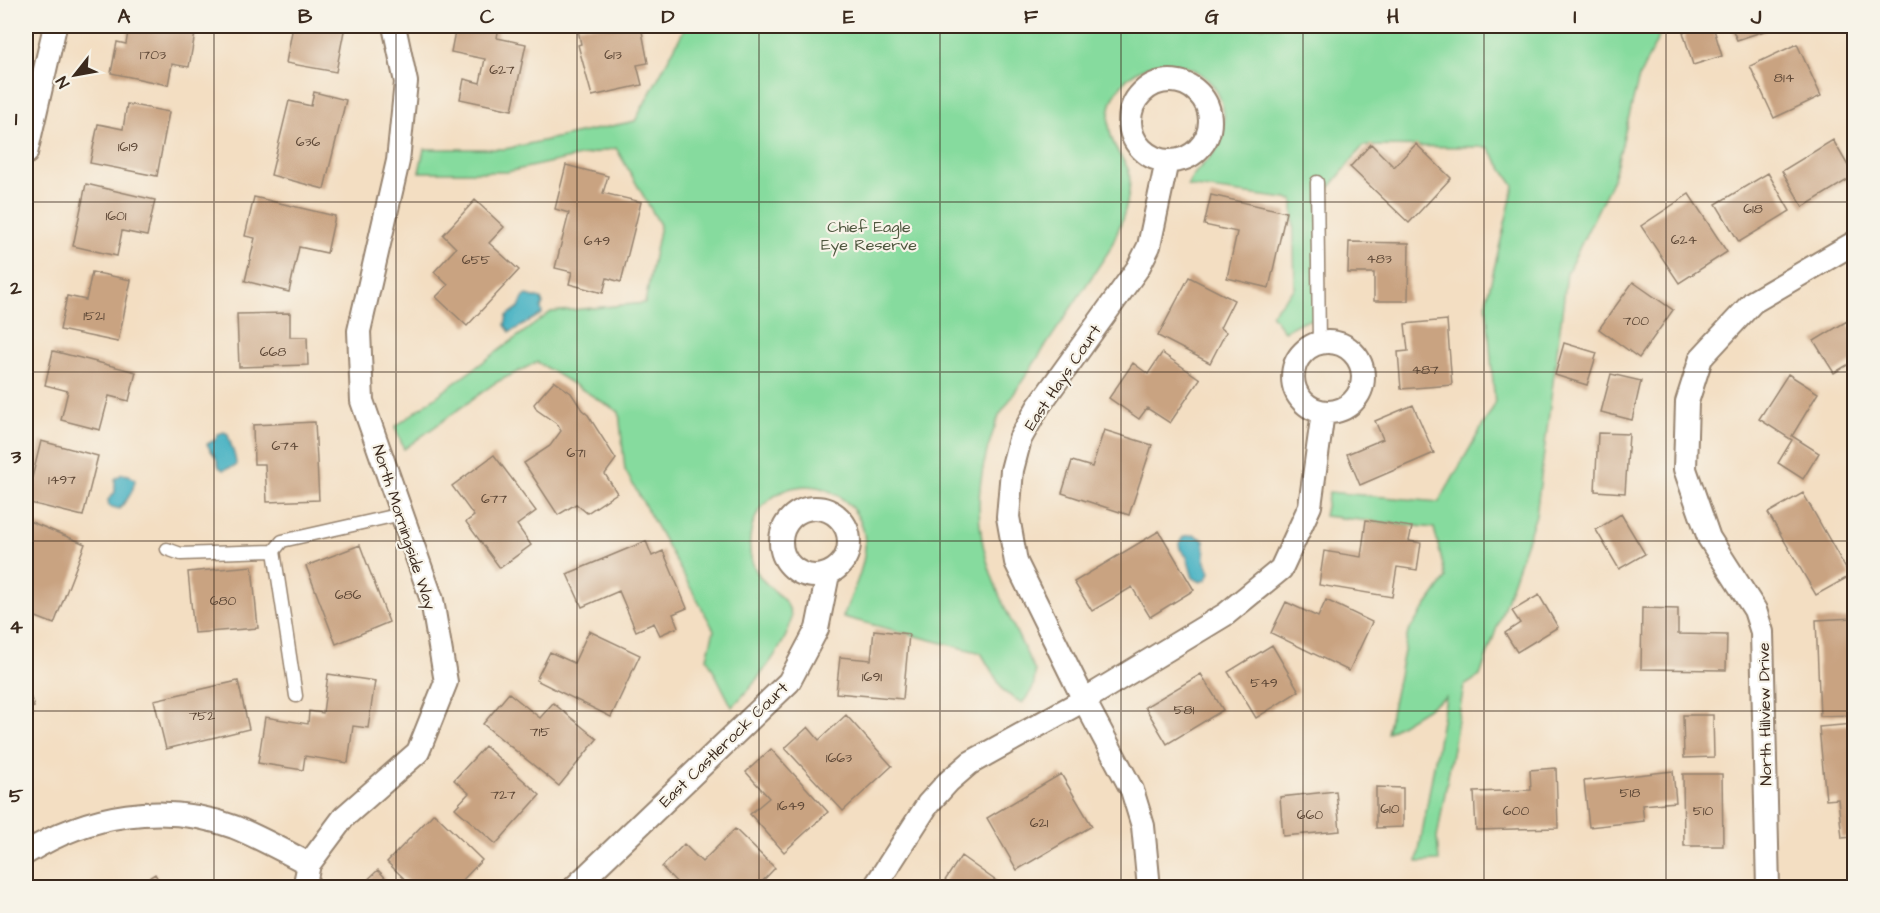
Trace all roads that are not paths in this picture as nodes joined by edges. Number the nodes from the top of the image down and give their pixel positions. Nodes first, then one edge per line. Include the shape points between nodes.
1 (55, 26) edge
2 (394, 26) edge
3 (26, 153) edge
4 (1167, 161) dead end
5 (1317, 182) dead end
6 (1854, 243) edge
7 (1318, 342) junction
8 (1323, 412) junction
9 (402, 514) junction
10 (167, 549) dead end
11 (274, 551) junction
12 (828, 574) dead end
13 (296, 696) dead end
14 (1084, 700) junction
15 (26, 853) edge
16 (309, 864) junction
17 (304, 888) edge
18 (574, 888) edge
19 (874, 888) edge
20 (1149, 888) edge
21 (1768, 888) edge

1 - 3 street
2 - 9 street, North Morningside Way via 406,82 398,161 359,331 362,401
4 - 14 street, East Hays Court via 1149,246 1138,268 1038,407 1020,439 1012,470 1008,517 1016,562
5 - 7 lane
6 - 21 street, North Hillview Drive via 1753,302 1701,358 1687,402 1685,469 1709,538 1755,610 1762,632
7 - 8 street via 1297,359 1292,372 1300,398
7 - 8 street via 1346,346 1356,355 1363,382 1349,405
8 - 14 street via 1310,506 1281,569 1226,614
9 - 11 lane via 282,541
9 - 16 street, North Morningside Way via 432,600 446,682 418,752 344,817
10 - 11 lane via 181,554
11 - 13 lane
12 - 18 street, East Castlerock Court via 817,628 789,682
14 - 19 street via 970,763 948,782 911,828
14 - 20 street, East Hays Court via 1132,790 1143,826
15 - 16 street via 87,823 146,813 176,814 234,828
16 - 17 street

